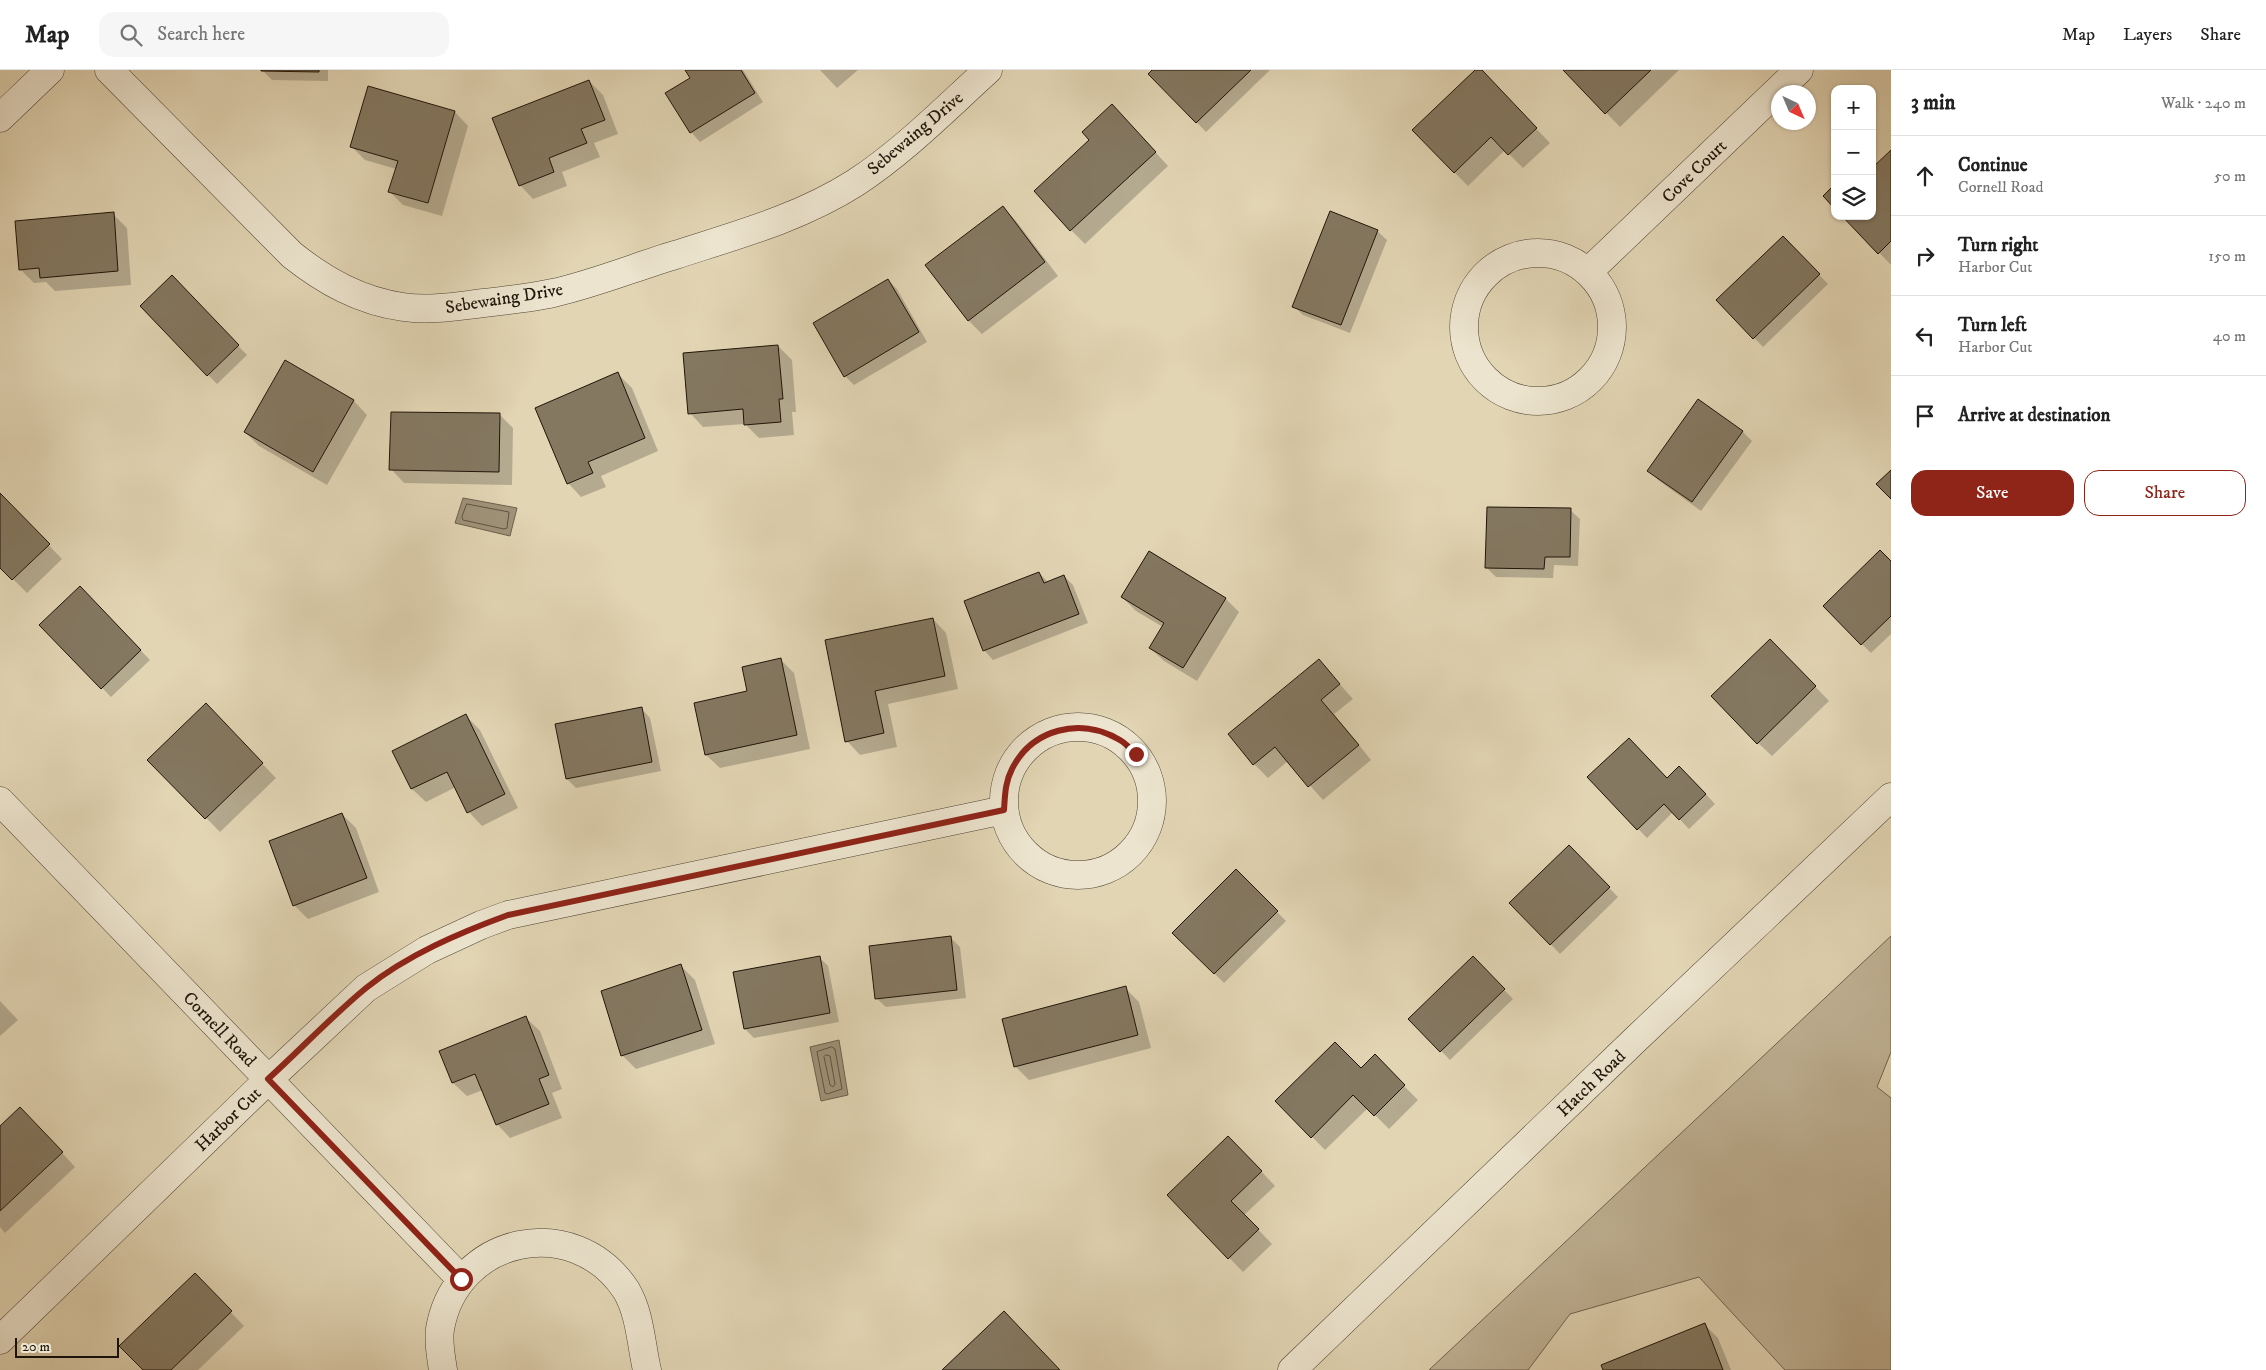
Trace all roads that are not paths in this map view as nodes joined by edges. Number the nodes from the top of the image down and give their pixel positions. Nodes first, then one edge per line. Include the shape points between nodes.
1 (50, 70) edge
2 (109, 70) edge
3 (988, 70) edge
4 (1799, 70) edge
5 (0, 118) edge
6 (1588, 272) junction
7 (1891, 797) edge
8 (0, 801) edge
9 (1004, 810) junction
10 (268, 1079) junction
11 (461, 1279) junction
12 (0, 1340) edge
13 (443, 1370) edge
14 (647, 1370) edge
15 (1292, 1370) edge

1 - 5 street
2 - 3 street, Sebewaing Drive via 292,255 311,270 356,295 382,303 425,308 447,308 553,293 770,224 854,184 893,156
4 - 6 street, Cove Court
6 - 6 street via 1603,290 1611,313 1612,336 1605,359 1591,379 1572,393 1549,401 1525,400 1503,393 1484,379 1470,358 1463,334 1465,308 1476,285 1494,266 1517,256 1542,253 1566,258
7 - 15 street, Hatch Road
8 - 10 street, Cornell Road
9 - 9 street via 1010,831 1021,849 1036,863 1055,872 1076,876 1117,865 1133,851 1145,834 1152,814 1152,792 1147,772 1136,754 1120,740 1101,731 1080,727 1059,730 1040,738 1023,751 1011,769 1005,789
9 - 10 street, Harbor Cut via 508,915 427,950 366,988
10 - 11 street, Cornell Road
10 - 12 street, Harbor Cut
11 - 13 street via 447,1304 440,1330
11 - 14 street via 484,1259 519,1244 553,1243 588,1254 616,1277 633,1304

